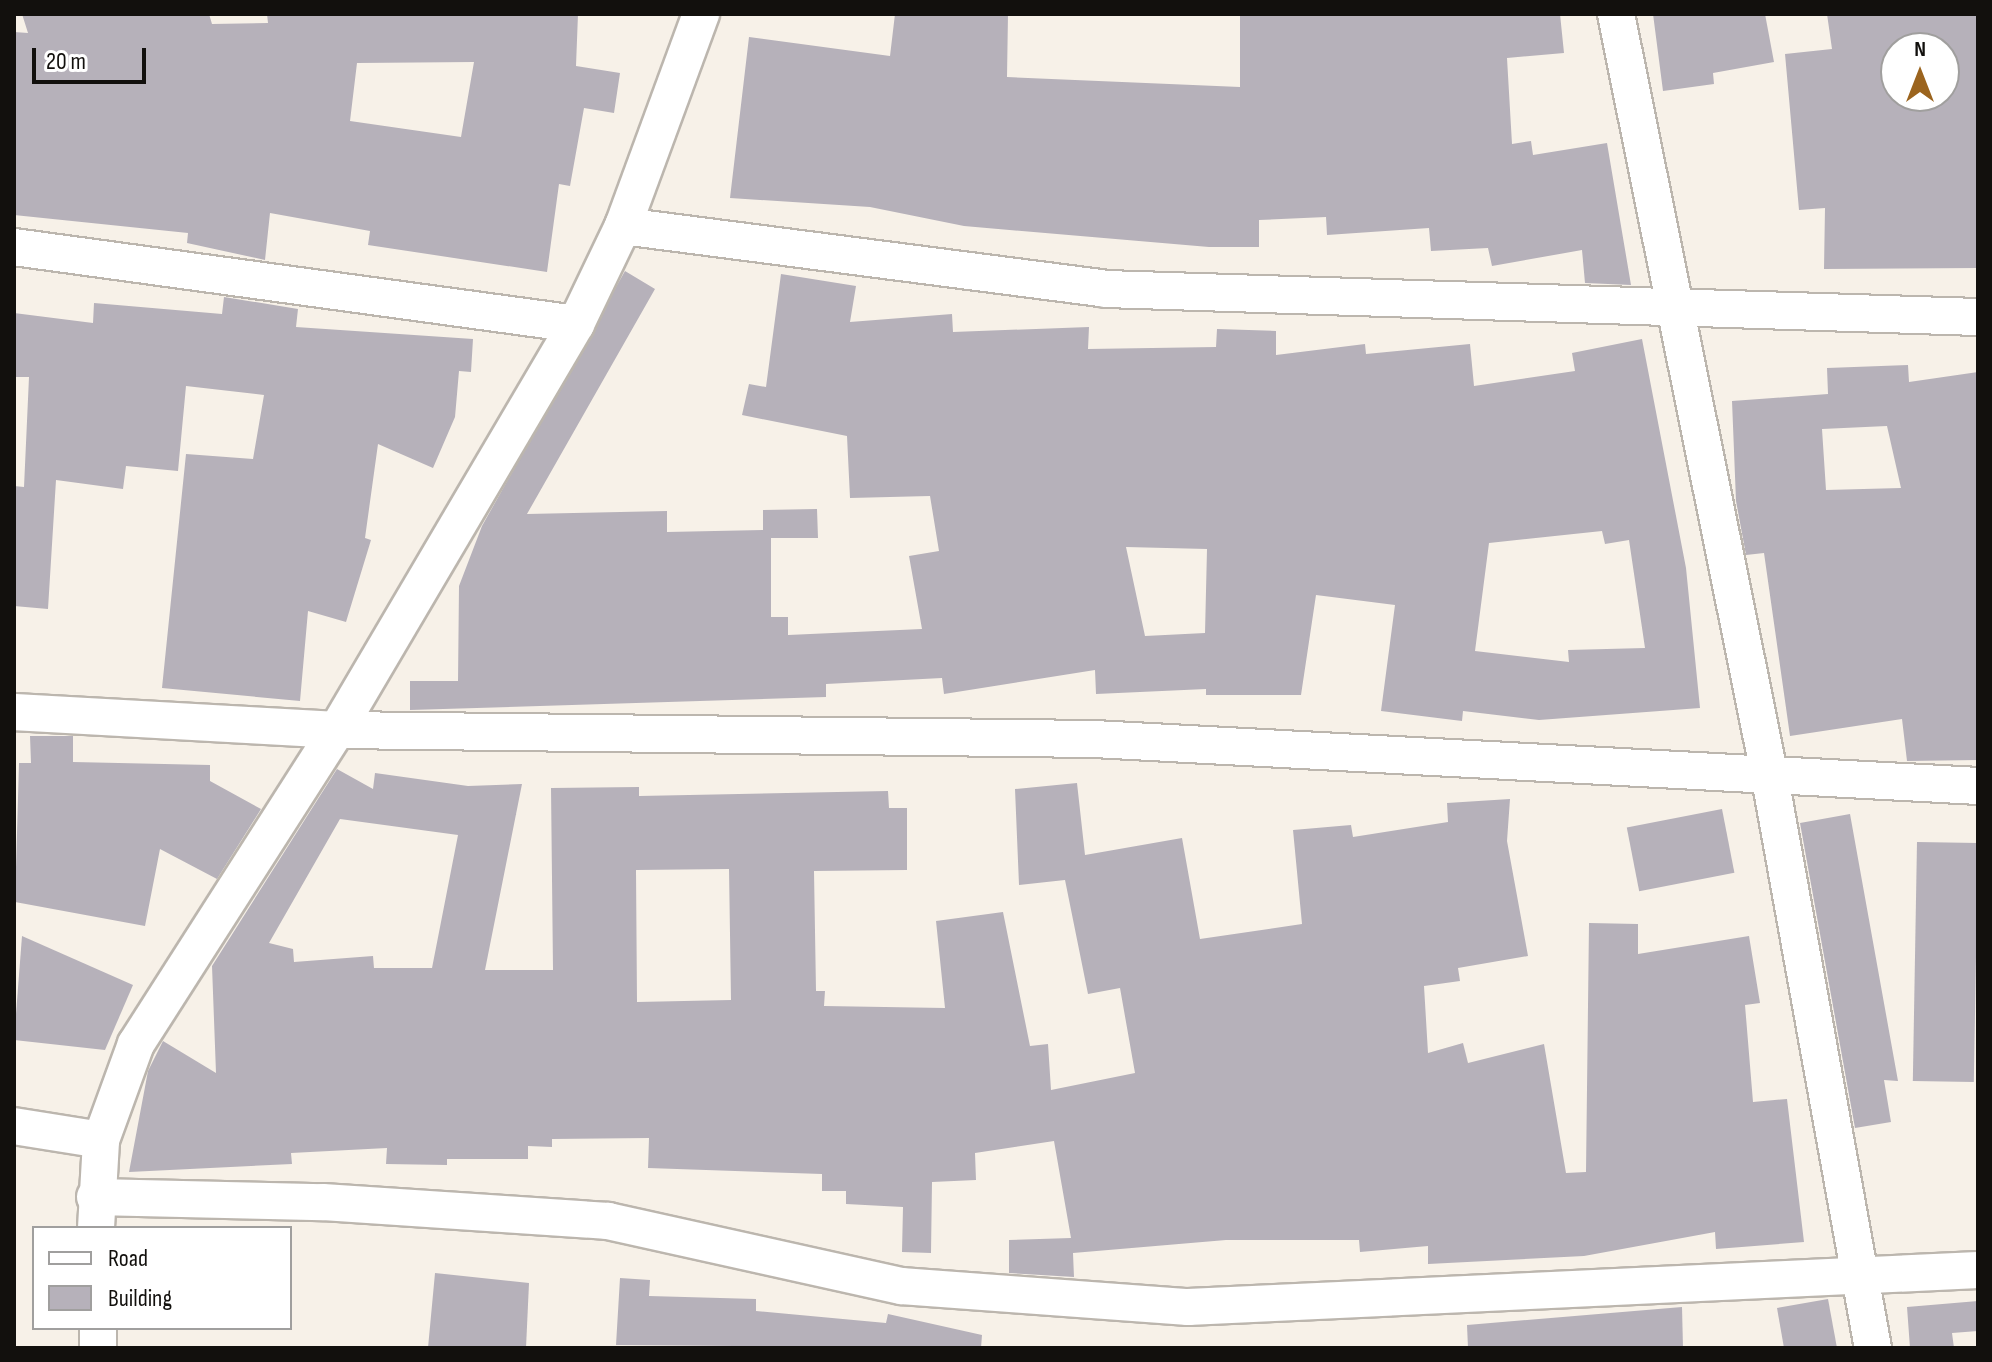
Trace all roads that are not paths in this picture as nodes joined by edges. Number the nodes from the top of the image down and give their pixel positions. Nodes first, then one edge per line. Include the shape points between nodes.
1 (701, 14) edge
2 (1616, 14) edge
3 (623, 226) junction
4 (14, 247) edge
5 (1677, 308) junction
6 (1978, 317) edge
7 (576, 324) junction
8 (14, 712) edge
9 (337, 730) junction
10 (1770, 778) junction
11 (1978, 786) edge
12 (14, 1126) edge
13 (101, 1140) junction
14 (95, 1213) edge
15 (1978, 1270) edge
16 (1859, 1274) junction
17 (1873, 1348) edge

1 - 3 street
2 - 5 street
3 - 5 street via 1106,289
3 - 7 street
4 - 7 street
5 - 6 street
5 - 10 street
7 - 9 street
8 - 9 street
9 - 10 street via 1094,739
9 - 13 street via 136,1044
10 - 11 street
10 - 16 street
12 - 13 street
13 - 14 street
14 - 16 street via 323,1202 608,1221 901,1286 1188,1307
15 - 16 street
16 - 17 street

